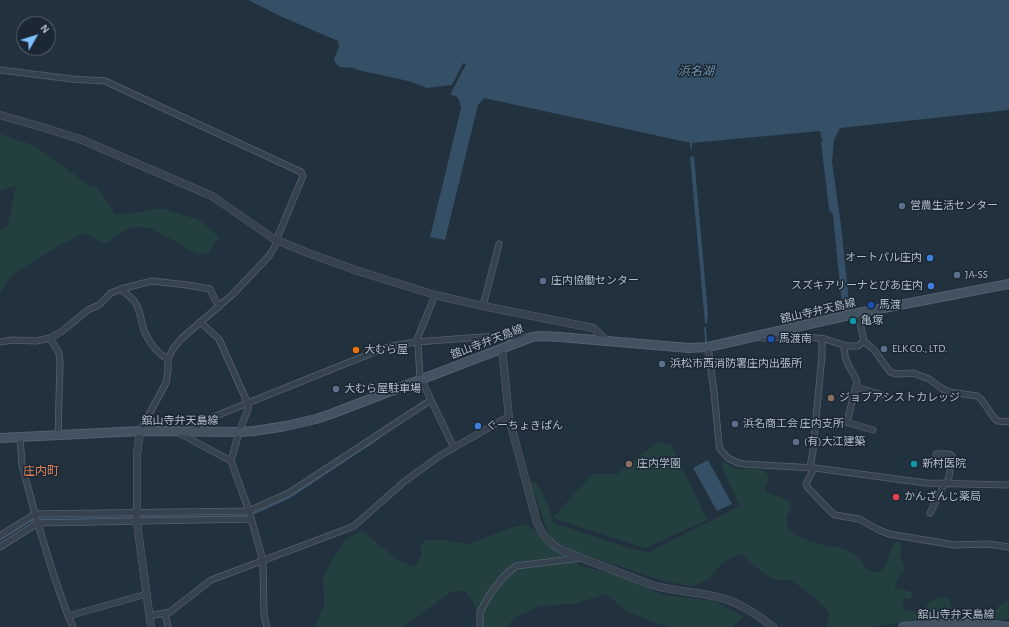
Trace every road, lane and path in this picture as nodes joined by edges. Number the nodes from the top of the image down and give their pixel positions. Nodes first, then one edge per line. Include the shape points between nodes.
1 (0, 70) edge
2 (0, 115) edge
3 (278, 241) junction
4 (499, 244) dead end
5 (1009, 284) edge
6 (121, 289) junction
7 (435, 295) junction
8 (483, 306) junction
9 (219, 307) junction
10 (858, 313) junction
11 (200, 322) junction
12 (788, 333) junction
13 (532, 337) junction
14 (50, 338) junction
15 (822, 339) junction
16 (607, 341) junction
17 (864, 341) junction
18 (0, 342) edge
19 (417, 342) junction
20 (844, 345) junction
21 (708, 347) junction
22 (502, 348) junction
23 (168, 359) junction
24 (420, 380) junction
25 (856, 387) junction
26 (882, 395) dead end
27 (430, 400) junction
28 (248, 404) junction
29 (509, 418) junction
30 (1009, 422) edge
31 (873, 430) dead end
32 (140, 431) junction
33 (177, 431) junction
34 (192, 432) junction
35 (239, 432) junction
36 (58, 436) junction
37 (20, 437) junction
38 (0, 438) edge
39 (454, 448) junction
40 (936, 454) dead end
41 (231, 461) junction
42 (812, 468) junction
43 (947, 483) junction
44 (1009, 484) edge
45 (249, 511) junction
46 (930, 513) dead end
47 (35, 514) junction
48 (137, 517) junction
49 (251, 519) junction
50 (38, 523) junction
51 (0, 536) edge
52 (0, 547) edge
53 (1009, 547) edge
54 (581, 558) junction
55 (263, 561) junction
56 (146, 594) junction
57 (165, 613) junction
58 (68, 616) junction
59 (150, 616) junction
60 (73, 627) edge
61 (151, 627) edge
62 (168, 627) edge
63 (266, 627) edge
64 (480, 627) edge
65 (773, 627) edge
66 (903, 627) edge
67 (1009, 627) edge

1 - 3 street via 105,81 301,172 303,176
2 - 3 street via 80,139 212,196
3 - 7 street via 358,271
3 - 9 street via 269,256
4 - 8 street
5 - 10 main road, 舘山寺弁天島線
6 - 9 street via 152,281 210,289
6 - 14 street via 111,293 99,305
6 - 23 street via 134,302 154,347
7 - 8 street
7 - 19 street
8 - 16 street via 594,328
9 - 11 street
10 - 12 main road, 舘山寺弁天島線
10 - 17 street
11 - 23 street via 181,339
11 - 28 street via 219,339
12 - 15 street
12 - 21 main road, 舘山寺弁天島線 via 755,336
13 - 16 main road, 舘山寺弁天島線 via 551,336
13 - 19 street via 482,337
13 - 22 main road, 舘山寺弁天島線
14 - 18 street
14 - 36 street via 59,353 60,362
15 - 20 street
15 - 42 street
16 - 21 main road, 舘山寺弁天島線 via 688,348
17 - 20 street via 858,346
17 - 30 street via 875,351 890,372 913,373 949,392 977,396 995,419
19 - 24 street
19 - 28 street via 384,348
20 - 25 street via 848,365 856,379
21 - 42 street via 719,444 724,454 738,463
22 - 24 main road, 舘山寺弁天島線
22 - 29 street
23 - 32 street via 166,382
24 - 27 street
24 - 35 main road, 舘山寺弁天島線 via 316,419 278,428
25 - 26 street
25 - 31 street via 847,422
27 - 39 street
27 - 45 street via 289,493
28 - 34 street via 203,421
28 - 35 street
29 - 39 street
29 - 54 street via 539,529 555,547
32 - 33 main road, 舘山寺弁天島線
32 - 36 main road, 舘山寺弁天島線
32 - 48 street via 137,454
33 - 34 main road, 舘山寺弁天島線
33 - 41 street
34 - 35 main road, 舘山寺弁天島線
35 - 41 street
36 - 37 main road, 舘山寺弁天島線
37 - 38 main road, 舘山寺弁天島線
37 - 47 street via 22,466
39 - 55 street via 405,482 354,526
40 - 43 street via 952,456
41 - 45 street
42 - 43 street
42 - 53 street via 806,487 835,515 860,519 884,532 900,536 955,545 988,544
43 - 44 street
43 - 46 street
45 - 48 street
45 - 49 street
47 - 48 street
47 - 50 street
47 - 51 street
48 - 49 street
48 - 50 street
48 - 56 street
49 - 55 street
50 - 52 street
50 - 58 street
54 - 64 street via 516,566 490,594 480,612
54 - 65 street via 657,587 728,600 749,610
55 - 57 street via 210,580 170,612
55 - 63 street
56 - 58 street
56 - 59 street
57 - 59 street
57 - 62 street
58 - 60 street
59 - 61 street
66 - 67 main road, 舘山寺弁天島線 via 959,624

